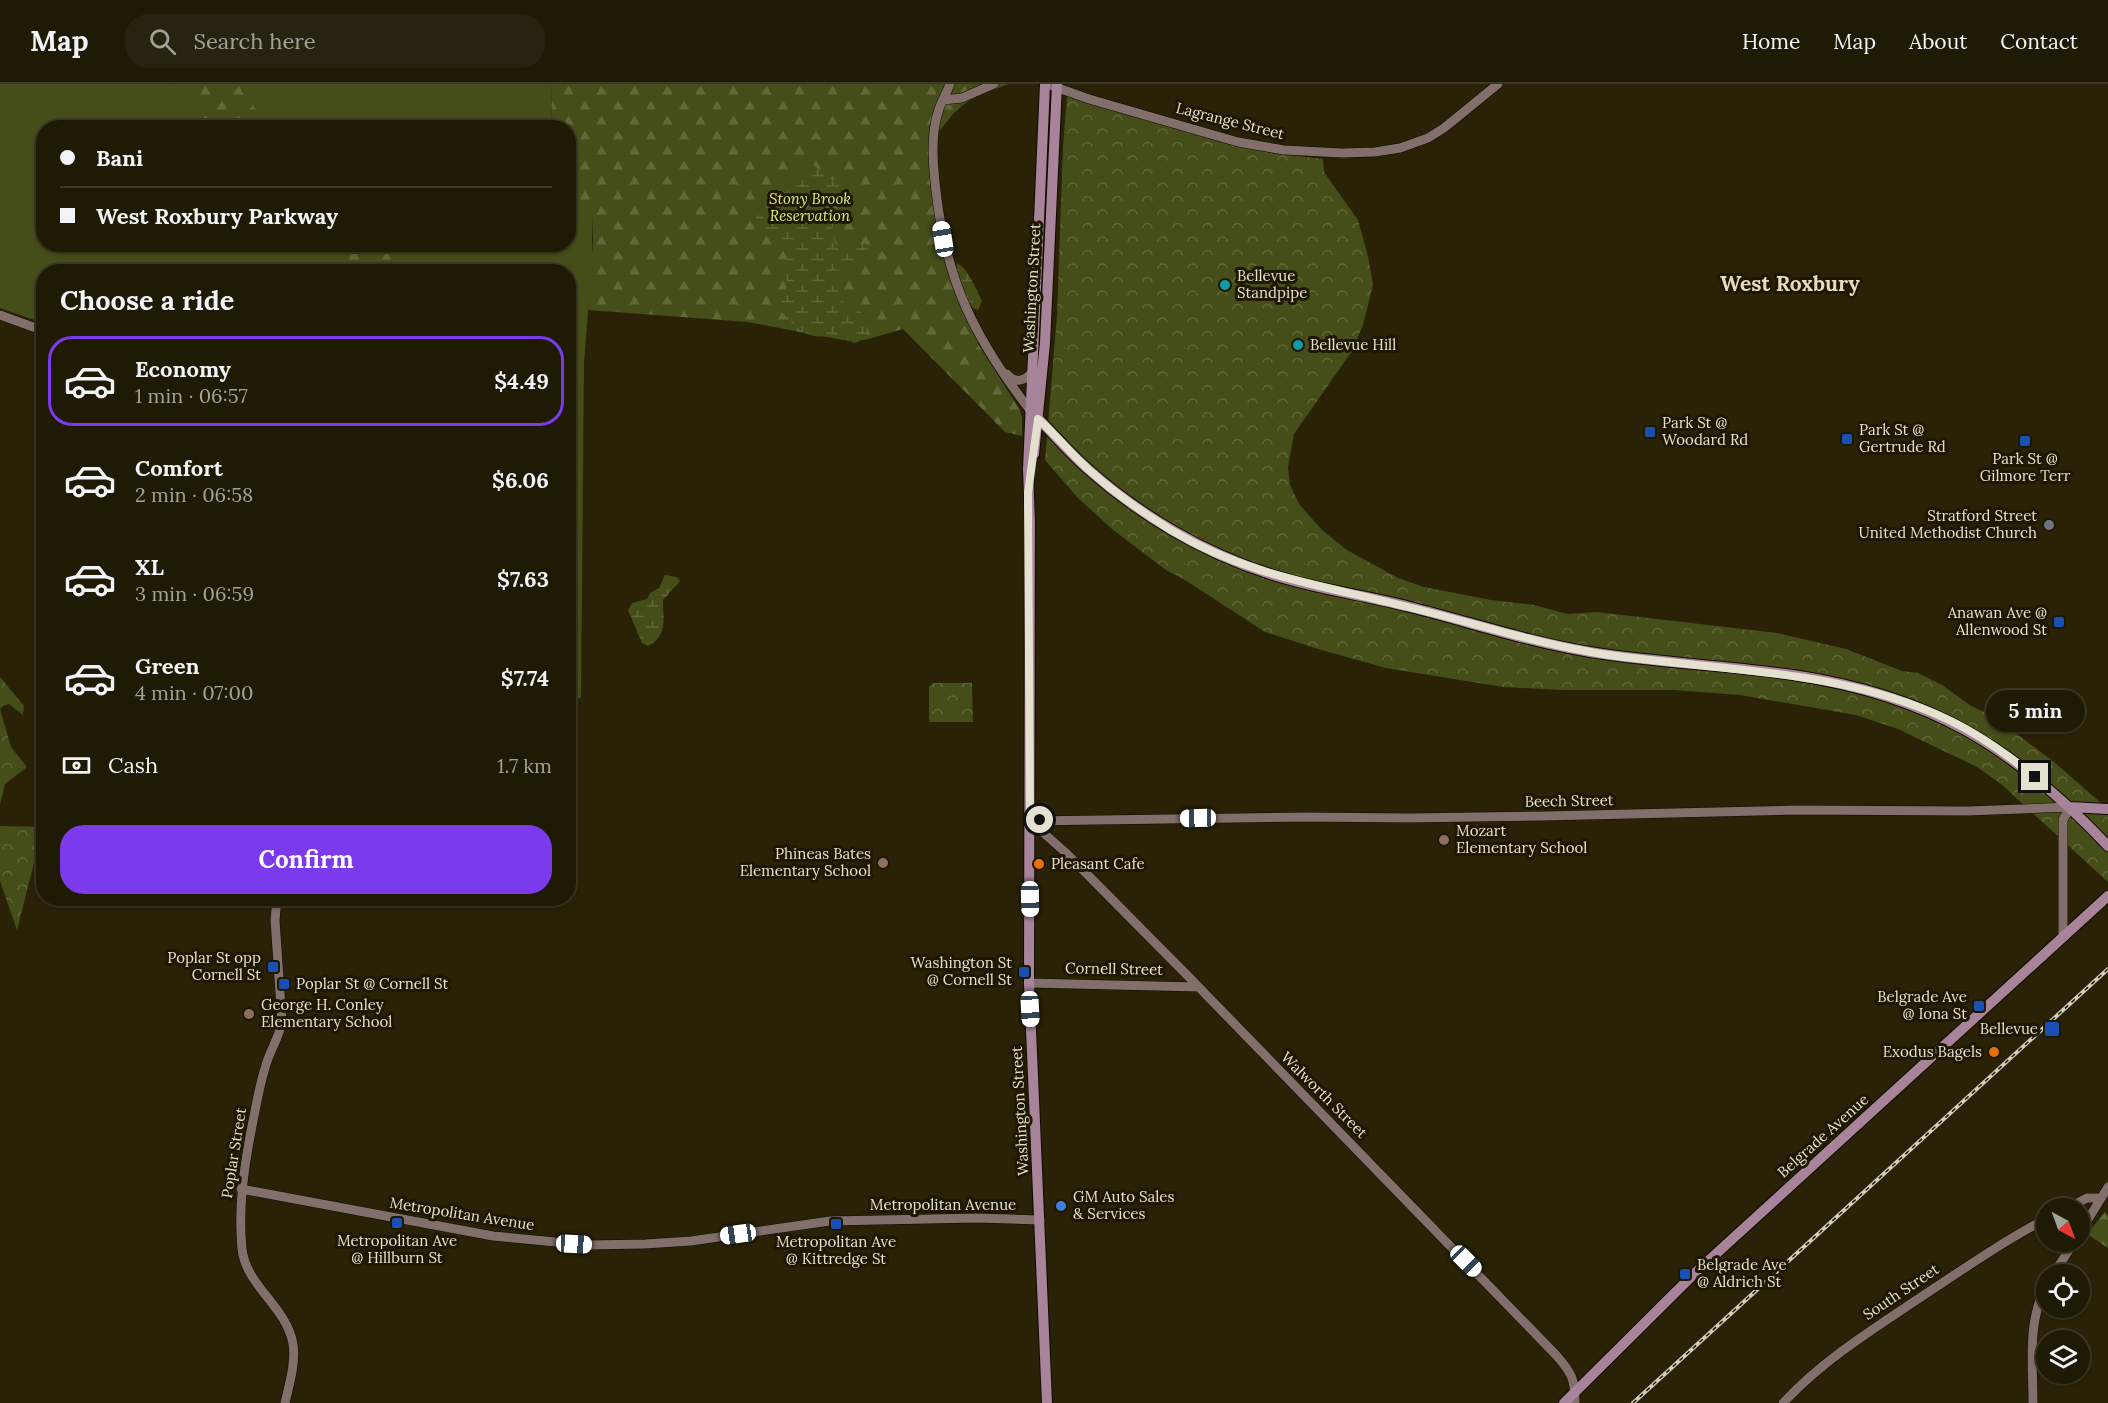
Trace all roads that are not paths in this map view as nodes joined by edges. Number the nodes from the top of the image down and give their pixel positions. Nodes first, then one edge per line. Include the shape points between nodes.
1 (950, 84) edge
2 (994, 84) edge
3 (1498, 84) edge
4 (1052, 85) edge
5 (943, 100) junction
6 (0, 315) edge
7 (36, 328) edge
8 (987, 348) junction
9 (1032, 372) junction
10 (1030, 410) junction
11 (1038, 419) junction
12 (1028, 493) junction
13 (2070, 807) junction
14 (2108, 809) edge
15 (1030, 821) junction
16 (2108, 846) edge
17 (2108, 896) edge
18 (276, 906) edge
19 (2063, 937) junction
20 (1029, 983) junction
21 (1198, 987) junction
22 (2108, 1187) edge
23 (241, 1189) junction
24 (2090, 1198) edge
25 (2101, 1198) junction
26 (2090, 1216) edge
27 (1040, 1220) junction
28 (2036, 1225) edge
29 (2036, 1316) edge
30 (1575, 1397) edge
31 (285, 1403) edge
32 (1047, 1403) edge
33 (1564, 1403) edge
34 (1783, 1403) edge
35 (2033, 1403) edge

1 - 5 street
2 - 5 street via 962,98
3 - 4 street, Lagrange Street via 1428,138 1400,148 1342,153 1284,150 1238,142
4 - 9 main road, Washington Street
4 - 11 main road, Washington Street via 1045,344
5 - 8 street via 933,146 943,239 963,304
6 - 7 street
8 - 9 street via 1011,378 1023,380
8 - 10 street
9 - 10 main road, Washington Street
10 - 11 main road
10 - 12 main road, Washington Street
11 - 12 main road, Washington Street
11 - 13 main road via 1089,470 1140,509 1188,539 1256,570 1560,647 1795,675 1880,694 1977,736 2019,764
12 - 15 main road, Washington Street
13 - 14 main road, Beech Street
13 - 15 street, Beech Street
13 - 16 main road
13 - 19 street via 2063,819
15 - 20 main road, Washington Street
15 - 21 street, Walworth Street
17 - 19 main road, Belgrade Avenue
18 - 23 street, Poplar Street via 282,1022 260,1085
19 - 30 main road, Belgrade Avenue via 1687,1282
20 - 21 street, Cornell Street
20 - 27 main road, Washington Street
21 - 30 street, Walworth Street via 1557,1355 1570,1370
22 - 25 street
23 - 27 street, Metropolitan Avenue via 493,1236 588,1245 691,1240 830,1221
23 - 31 street, Poplar Street via 244,1258 287,1325 292,1341 293,1361
24 - 25 street
25 - 26 street
27 - 32 main road, Washington Street
28 - 34 street, South Street via 1878,1326 1820,1368
29 - 35 street
30 - 33 main road, Belgrade Avenue

